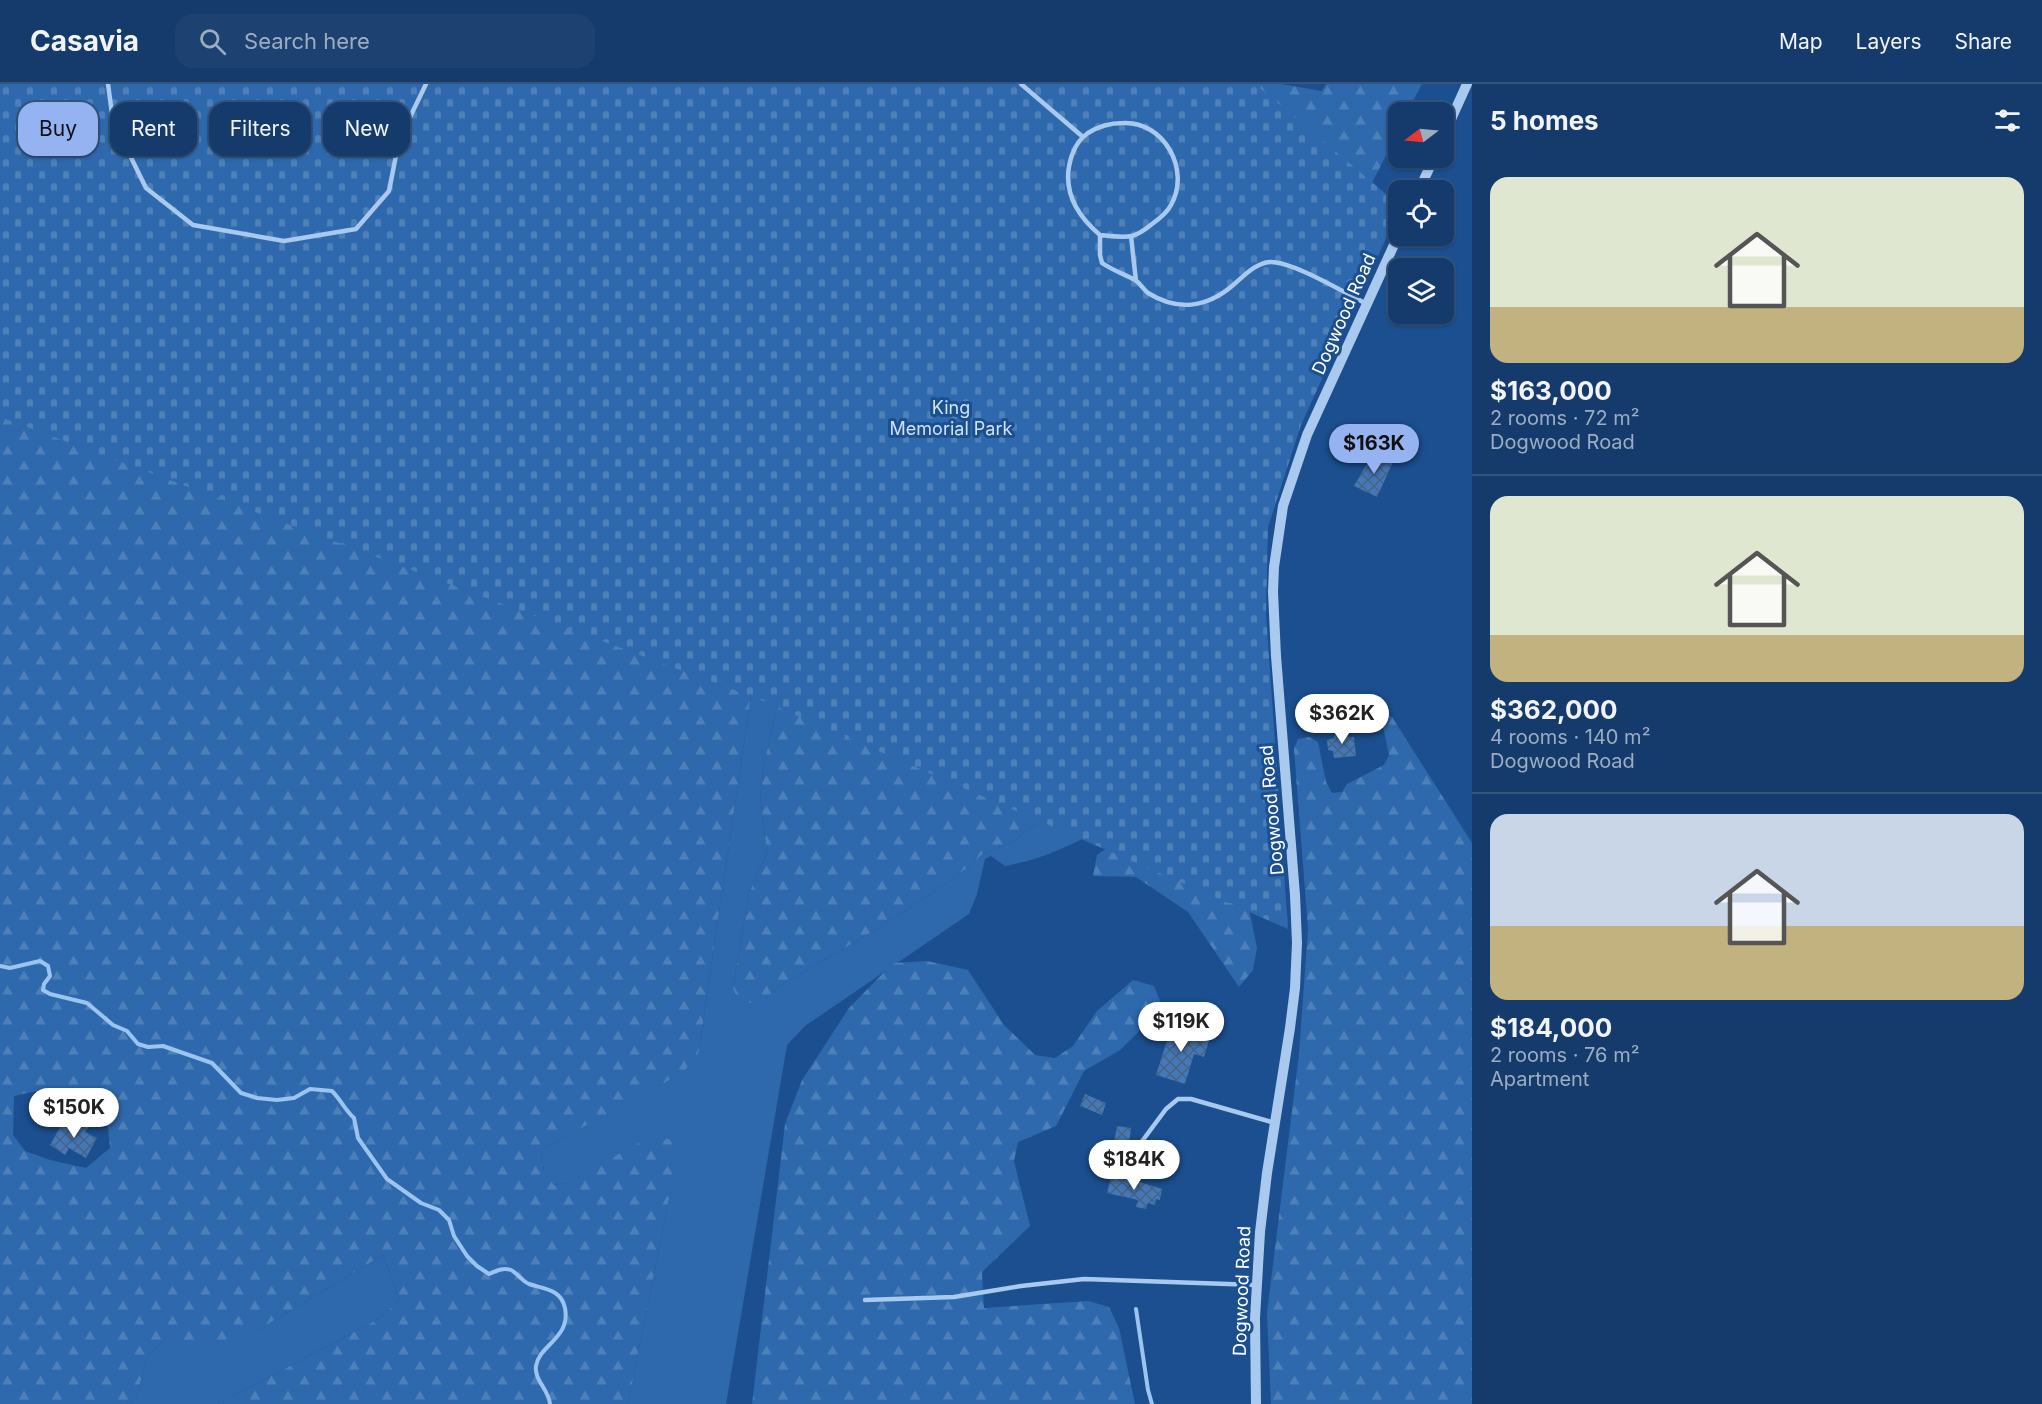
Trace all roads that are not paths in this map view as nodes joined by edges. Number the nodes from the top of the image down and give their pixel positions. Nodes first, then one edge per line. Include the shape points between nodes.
1 (108, 84) edge
2 (426, 84) edge
3 (1021, 84) edge
4 (1467, 84) edge
5 (1454, 113) edge
6 (1083, 137) junction
7 (1100, 235) junction
8 (1131, 236) junction
9 (1393, 246) edge
10 (1136, 281) junction
11 (1367, 304) junction
12 (1275, 1123) junction
13 (1137, 1148) dead end
14 (1256, 1285) junction
15 (865, 1300) dead end
16 (1256, 1404) edge

1 - 2 lane via 113,121 146,188 193,225 285,241 356,229 389,191 399,140
3 - 6 lane
4 - 5 street
6 - 7 lane via 1070,162 1067,185 1075,206
6 - 8 lane via 1106,125 1132,123 1156,133 1172,153 1176,195 1161,217
7 - 8 lane
7 - 10 lane via 1102,263
8 - 10 lane
9 - 11 street, Dogwood Road
10 - 11 lane via 1146,292 1161,299 1186,306 1199,305 1223,294 1254,268 1272,262 1292,267
11 - 12 street, Dogwood Road via 1292,477 1283,506 1274,567 1276,657 1297,944 1295,988
12 - 13 lane via 1191,1099 1178,1099
12 - 14 street, Dogwood Road
14 - 15 lane via 1084,1279 954,1297
14 - 16 street, Dogwood Road

